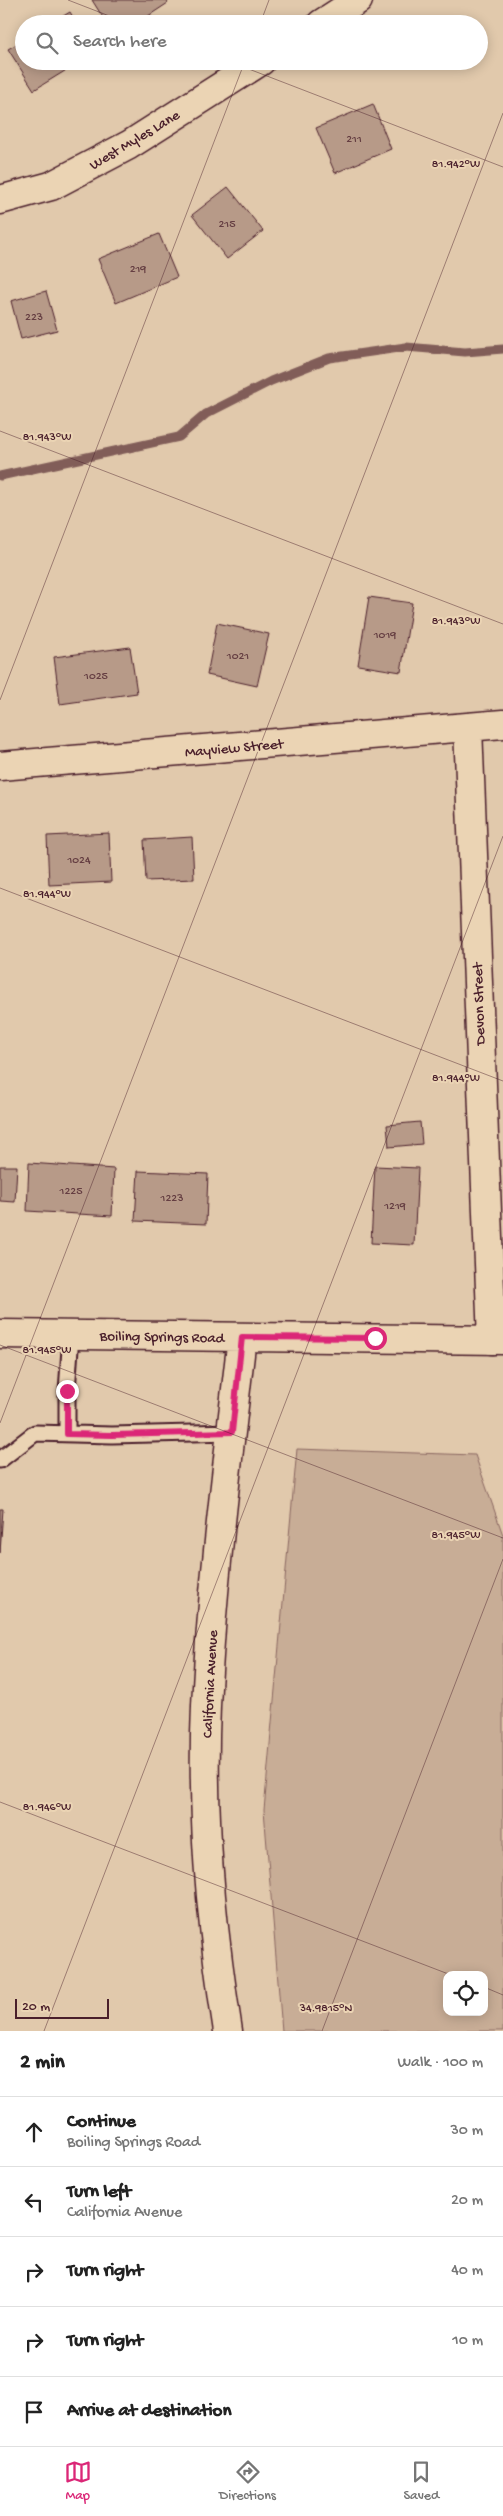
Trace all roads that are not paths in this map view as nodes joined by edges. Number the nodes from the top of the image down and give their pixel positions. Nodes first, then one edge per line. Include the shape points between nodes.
1 (358, 0) edge
2 (335, 15) edge
3 (247, 70) edge
4 (0, 200) edge
5 (503, 724) edge
6 (468, 727) junction
7 (0, 766) edge
8 (0, 1334) edge
9 (71, 1335) junction
10 (242, 1337) junction
11 (497, 1340) edge
12 (232, 1432) junction
13 (67, 1434) junction
14 (0, 1460) edge
15 (228, 2031) edge

1 - 2 street
3 - 4 street, West Myles Lane via 130,144 51,186
5 - 6 street, Mayview Street
6 - 7 street, Mayview Street
6 - 11 street, Devon Street
8 - 9 street, Boiling Springs Road
9 - 10 street, Boiling Springs Road
9 - 13 lane
10 - 11 street, Boiling Springs Road
10 - 12 street, California Avenue
12 - 13 lane
12 - 15 street, California Avenue via 215,1580 206,1708 207,1836 217,1964
13 - 14 lane via 35,1433

